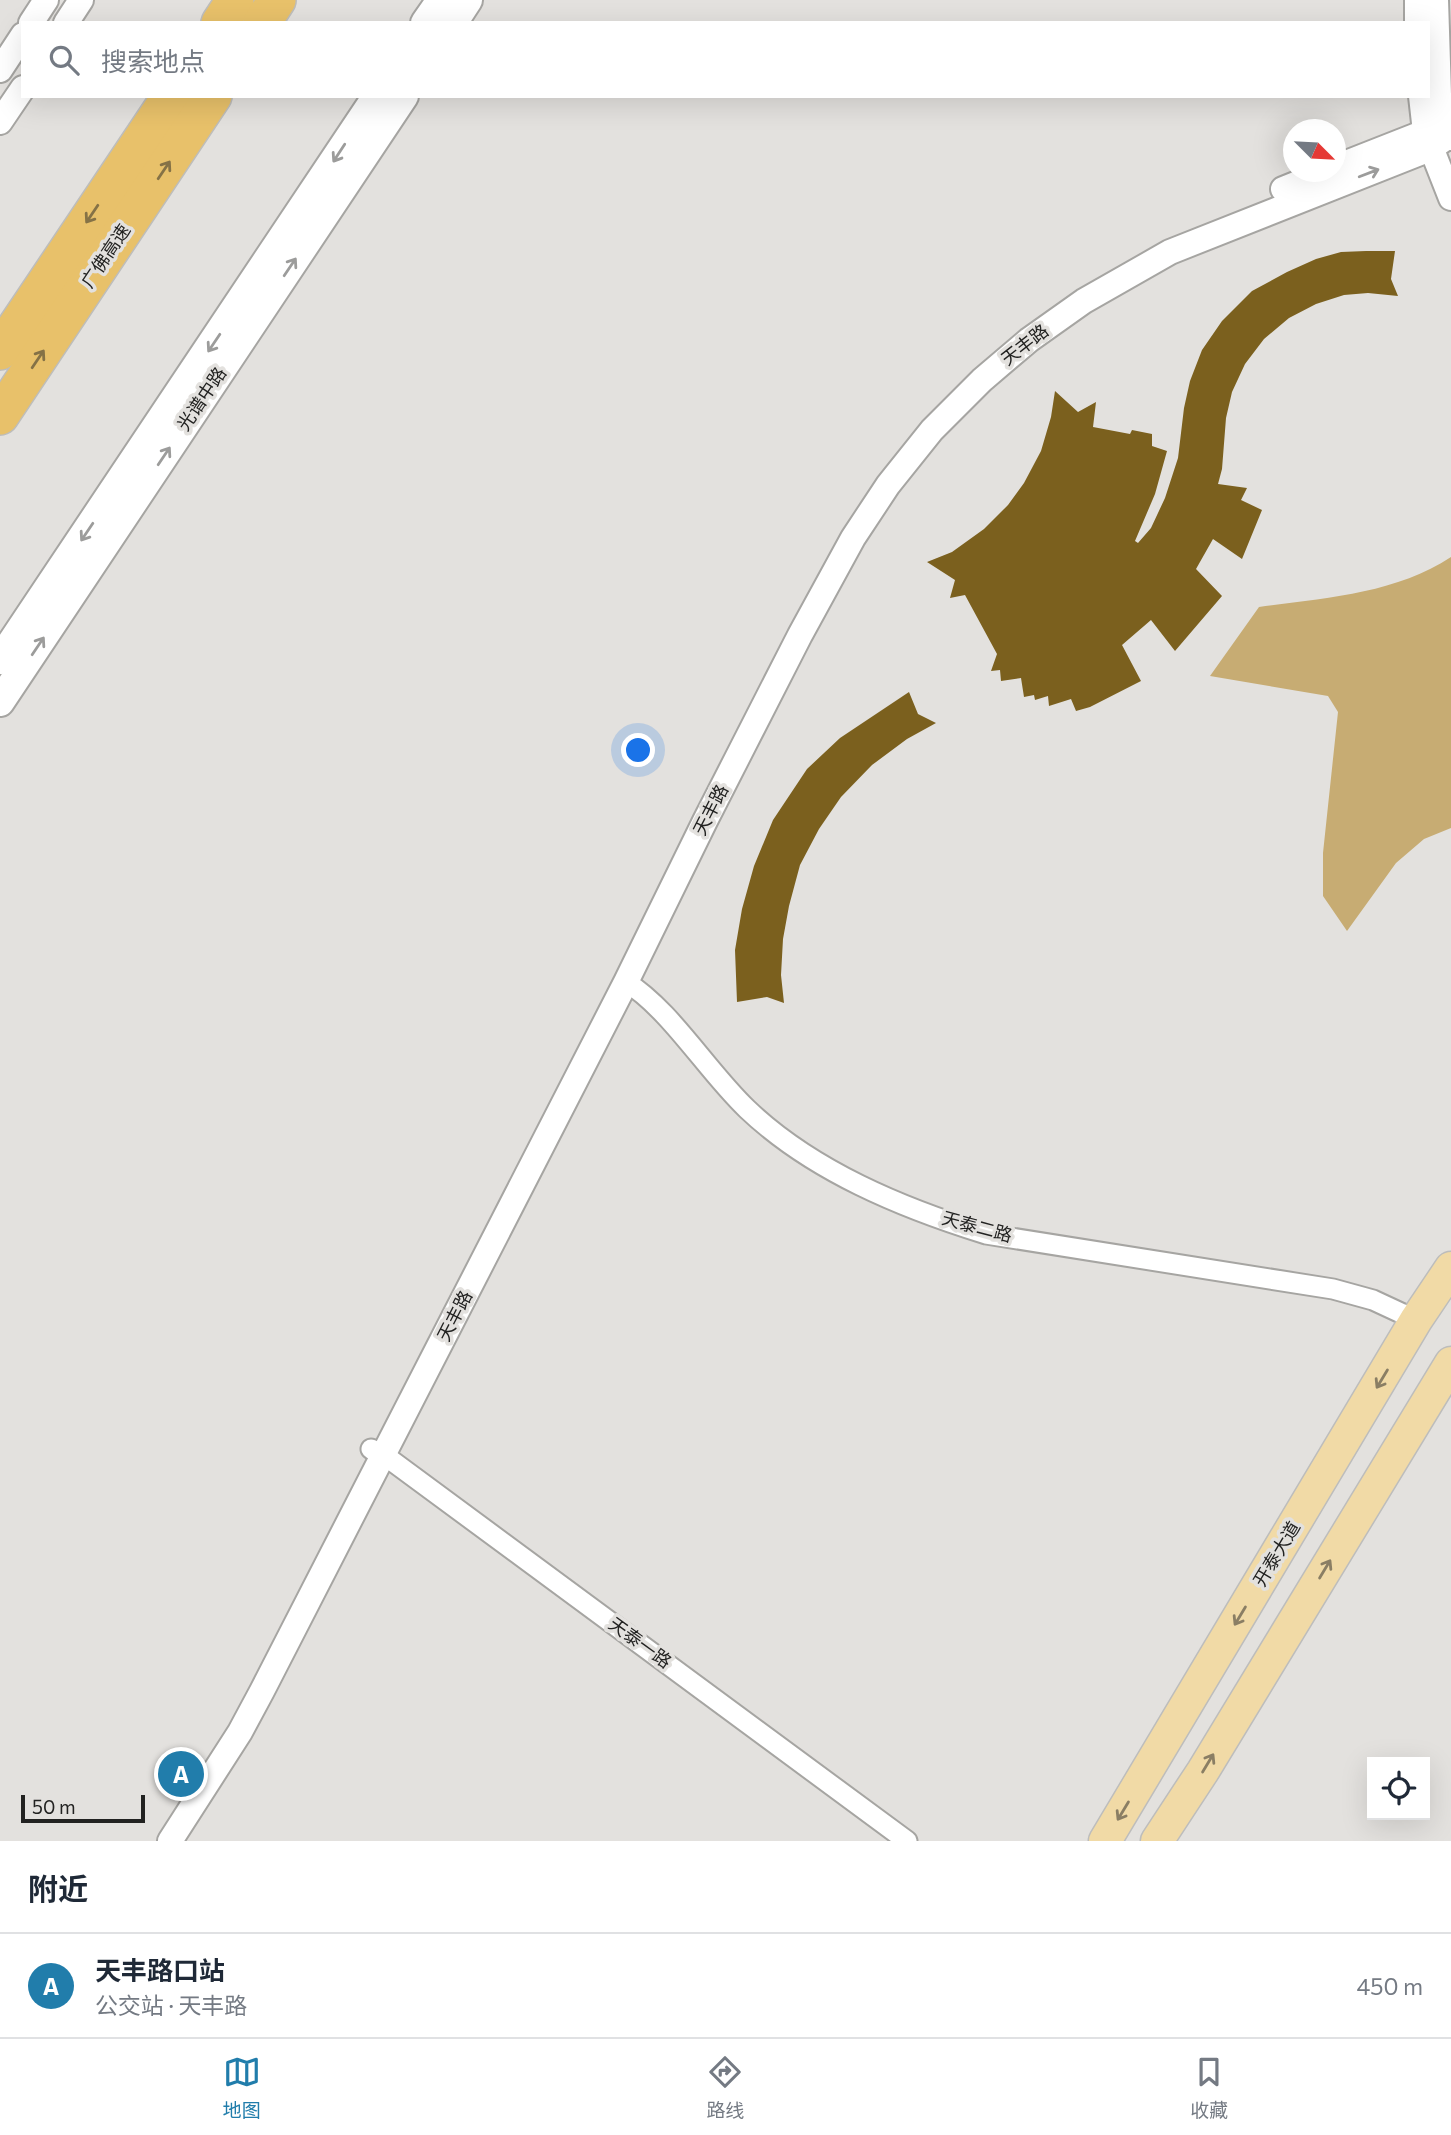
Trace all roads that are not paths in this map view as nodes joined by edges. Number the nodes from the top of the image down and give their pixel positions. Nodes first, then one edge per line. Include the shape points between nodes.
1 (46, 0) edge
2 (81, 0) edge
3 (235, 0) edge
4 (277, 0) edge
5 (440, 0) edge
6 (468, 0) edge
7 (1416, 0) edge
8 (1436, 0) edge
9 (32, 21) edge
10 (67, 21) edge
11 (221, 21) edge
12 (263, 21) edge
13 (426, 21) edge
14 (454, 21) edge
15 (1417, 21) edge
16 (21, 38) edge
17 (0, 70) edge
18 (21, 91) edge
19 (170, 98) edge
20 (212, 98) edge
21 (376, 98) edge
22 (403, 98) edge
23 (1422, 98) edge
24 (0, 122) edge
25 (1439, 138) edge
26 (1346, 164) edge
27 (1300, 182) edge
28 (1451, 198) edge
29 (0, 351) edge
30 (0, 416) edge
31 (0, 660) edge
32 (0, 702) edge
33 (620, 979) junction
34 (1451, 1268) edge
35 (1416, 1320) junction
36 (1451, 1363) edge
37 (378, 1452) junction
38 (151, 1841) edge
39 (170, 1841) edge
40 (907, 1841) edge
41 (1105, 1841) edge
42 (1157, 1841) edge

1 - 9 street
2 - 10 street
3 - 11 highway
4 - 12 highway
5 - 13 main road
6 - 14 main road
7 - 15 street
8 - 25 street
16 - 17 street
18 - 24 street
19 -> 29 highway, 广佛高速
30 -> 20 highway, 广佛高速
21 -> 31 main road, 光谱中路
32 -> 22 main road, 光谱中路
23 - 25 street
25 - 26 street
25 - 28 street
33 -> 25 street, 天丰路 via 853,538 888,485 952,410 1006,359 1114,283 1170,252
27 - 33 street, 天丰路 via 1173,234 1077,287 1007,341 908,438 849,520 716,772
33 - 35 street, 天泰二路 via 645,994 725,1087 767,1127 816,1161 878,1193 986,1234 1333,1289 1373,1300
33 - 37 street, 天丰路
34 - 35 main road, 开泰大道
35 -> 41 main road, 开泰大道
42 -> 36 main road
37 - 38 street, 天丰路 via 229,1720
37 - 39 street, 天丰路 via 240,1732
37 - 40 street, 天泰一路

